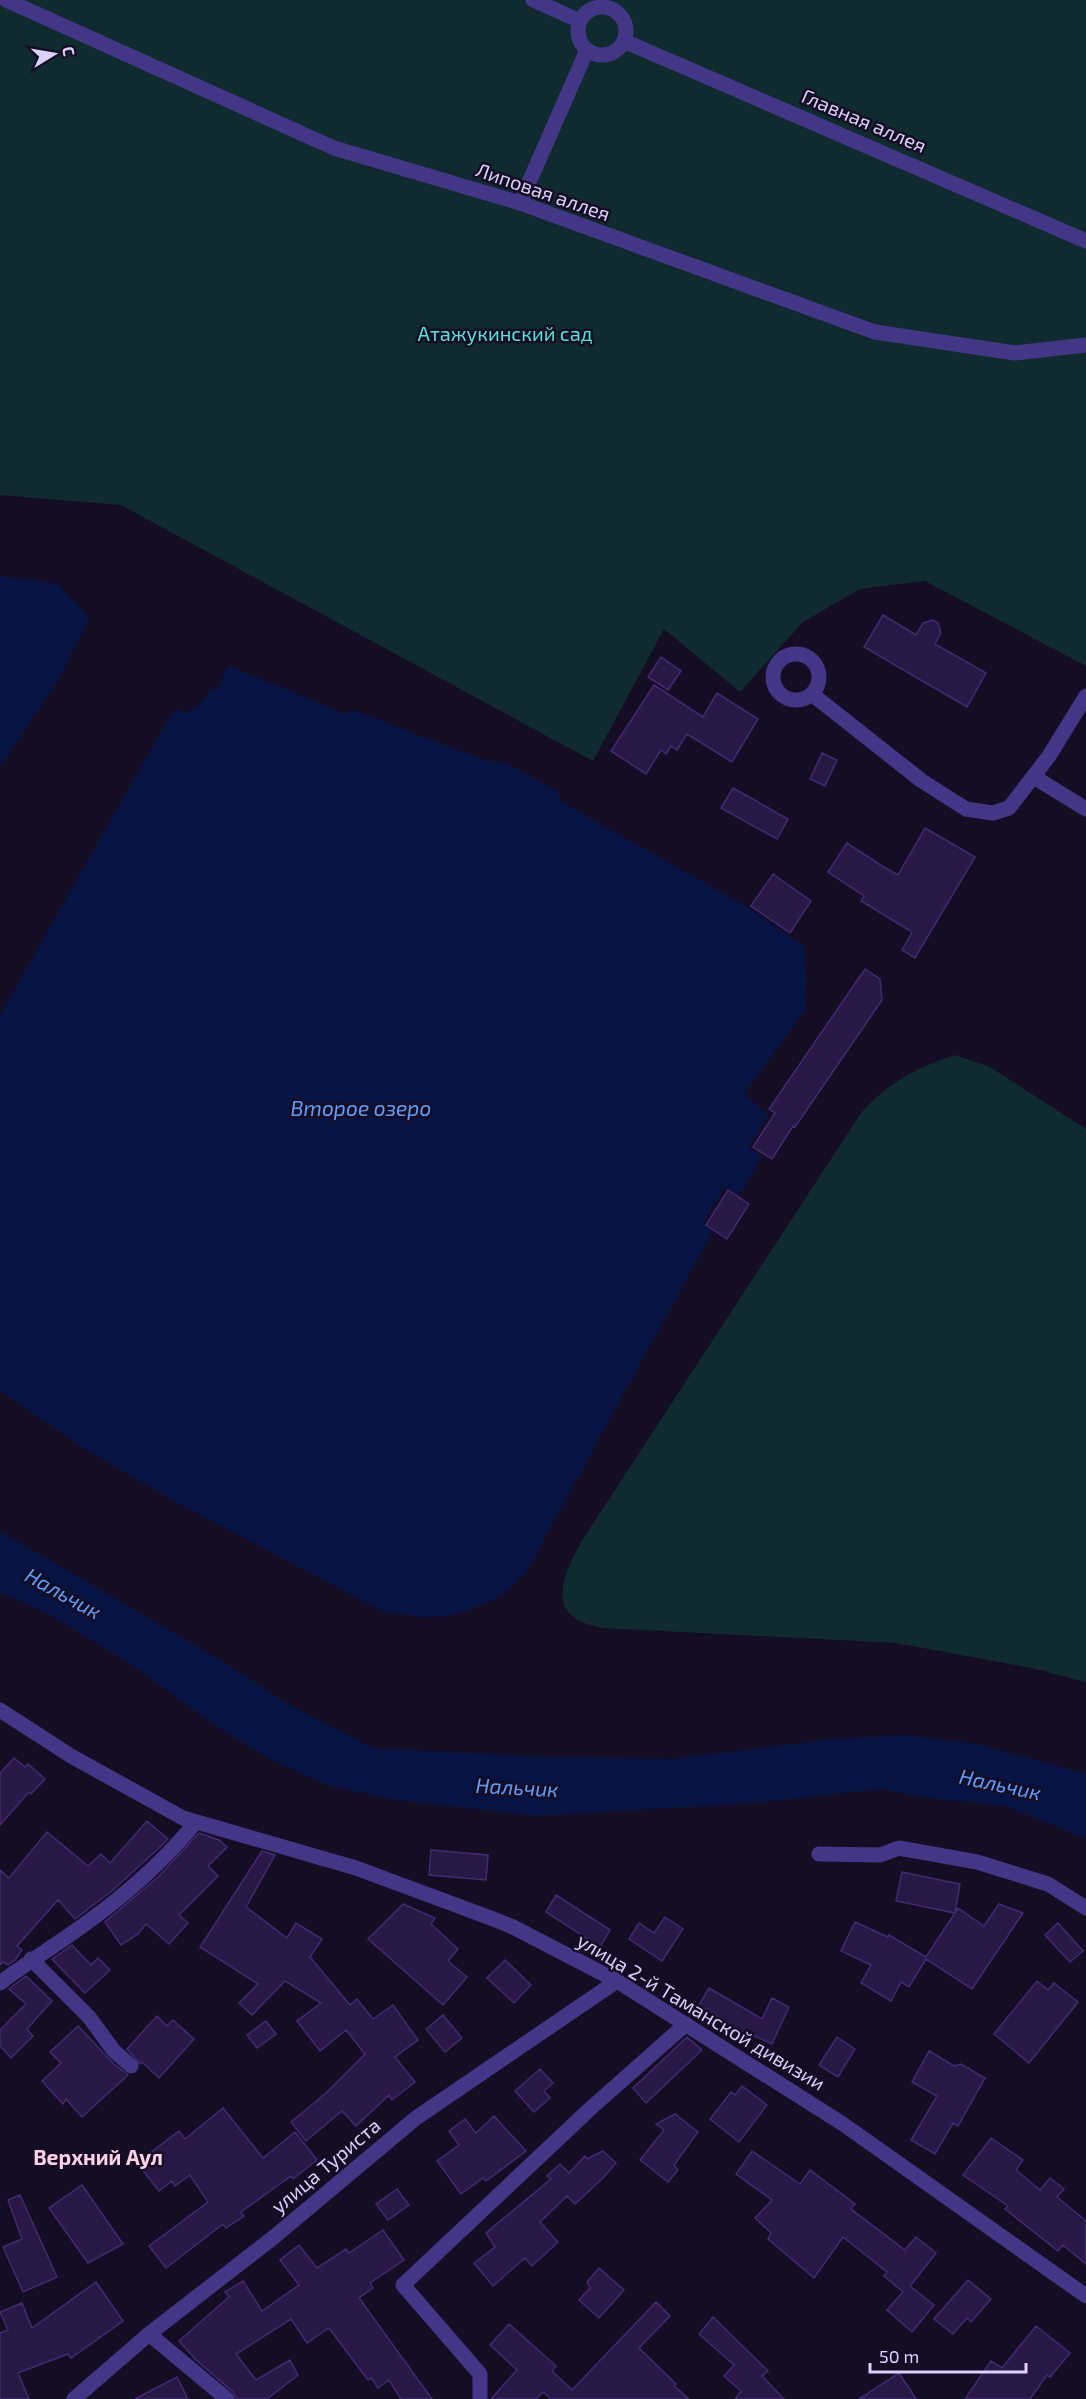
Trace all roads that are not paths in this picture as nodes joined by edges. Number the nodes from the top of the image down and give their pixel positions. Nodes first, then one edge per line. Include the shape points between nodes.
1 (6, 0) edge
2 (533, 0) edge
3 (580, 21) junction
4 (624, 41) junction
5 (587, 51) junction
6 (520, 204) junction
7 (1086, 241) edge
8 (1086, 345) edge
9 (813, 695) dead end
10 (1086, 696) edge
11 (1034, 777) junction
12 (1086, 809) edge
13 (0, 1710) edge
14 (196, 1822) junction
15 (819, 1854) dead end
16 (1086, 1908) edge
17 (32, 1959) junction
18 (617, 1981) junction
19 (0, 1983) edge
20 (687, 2024) junction
21 (131, 2067) dead end
22 (1086, 2296) edge
23 (150, 2334) junction
24 (74, 2399) edge
25 (227, 2399) edge
26 (480, 2399) edge

1 - 6 street, Липовая аллея via 333,148
2 - 3 street
3 - 4 street via 584,14 598,7 612,9 626,26
3 - 5 street via 578,37
4 - 5 street via 608,55
4 - 7 street, Главная аллея
5 - 6 street
6 - 8 street, Липовая аллея via 875,332 1015,353
9 - 11 street via 922,781 966,809 993,813 1010,808
10 - 11 street
11 - 12 street
13 - 14 street, улица 2-й Таманской дивизии via 71,1756
14 - 17 street via 104,1910
14 - 18 street, улица 2-й Таманской дивизии via 356,1868 504,1923
15 - 16 street via 880,1855 899,1848 977,1862 1048,1884
17 - 19 street
17 - 21 street
18 - 20 street, улица 2-й Таманской дивизии
18 - 23 street, улица Туриста via 416,2118
20 - 22 street, улица 2-й Таманской дивизии via 843,2124
20 - 26 street via 591,2108 403,2285 480,2374
23 - 24 street, улица Туриста
23 - 25 street

